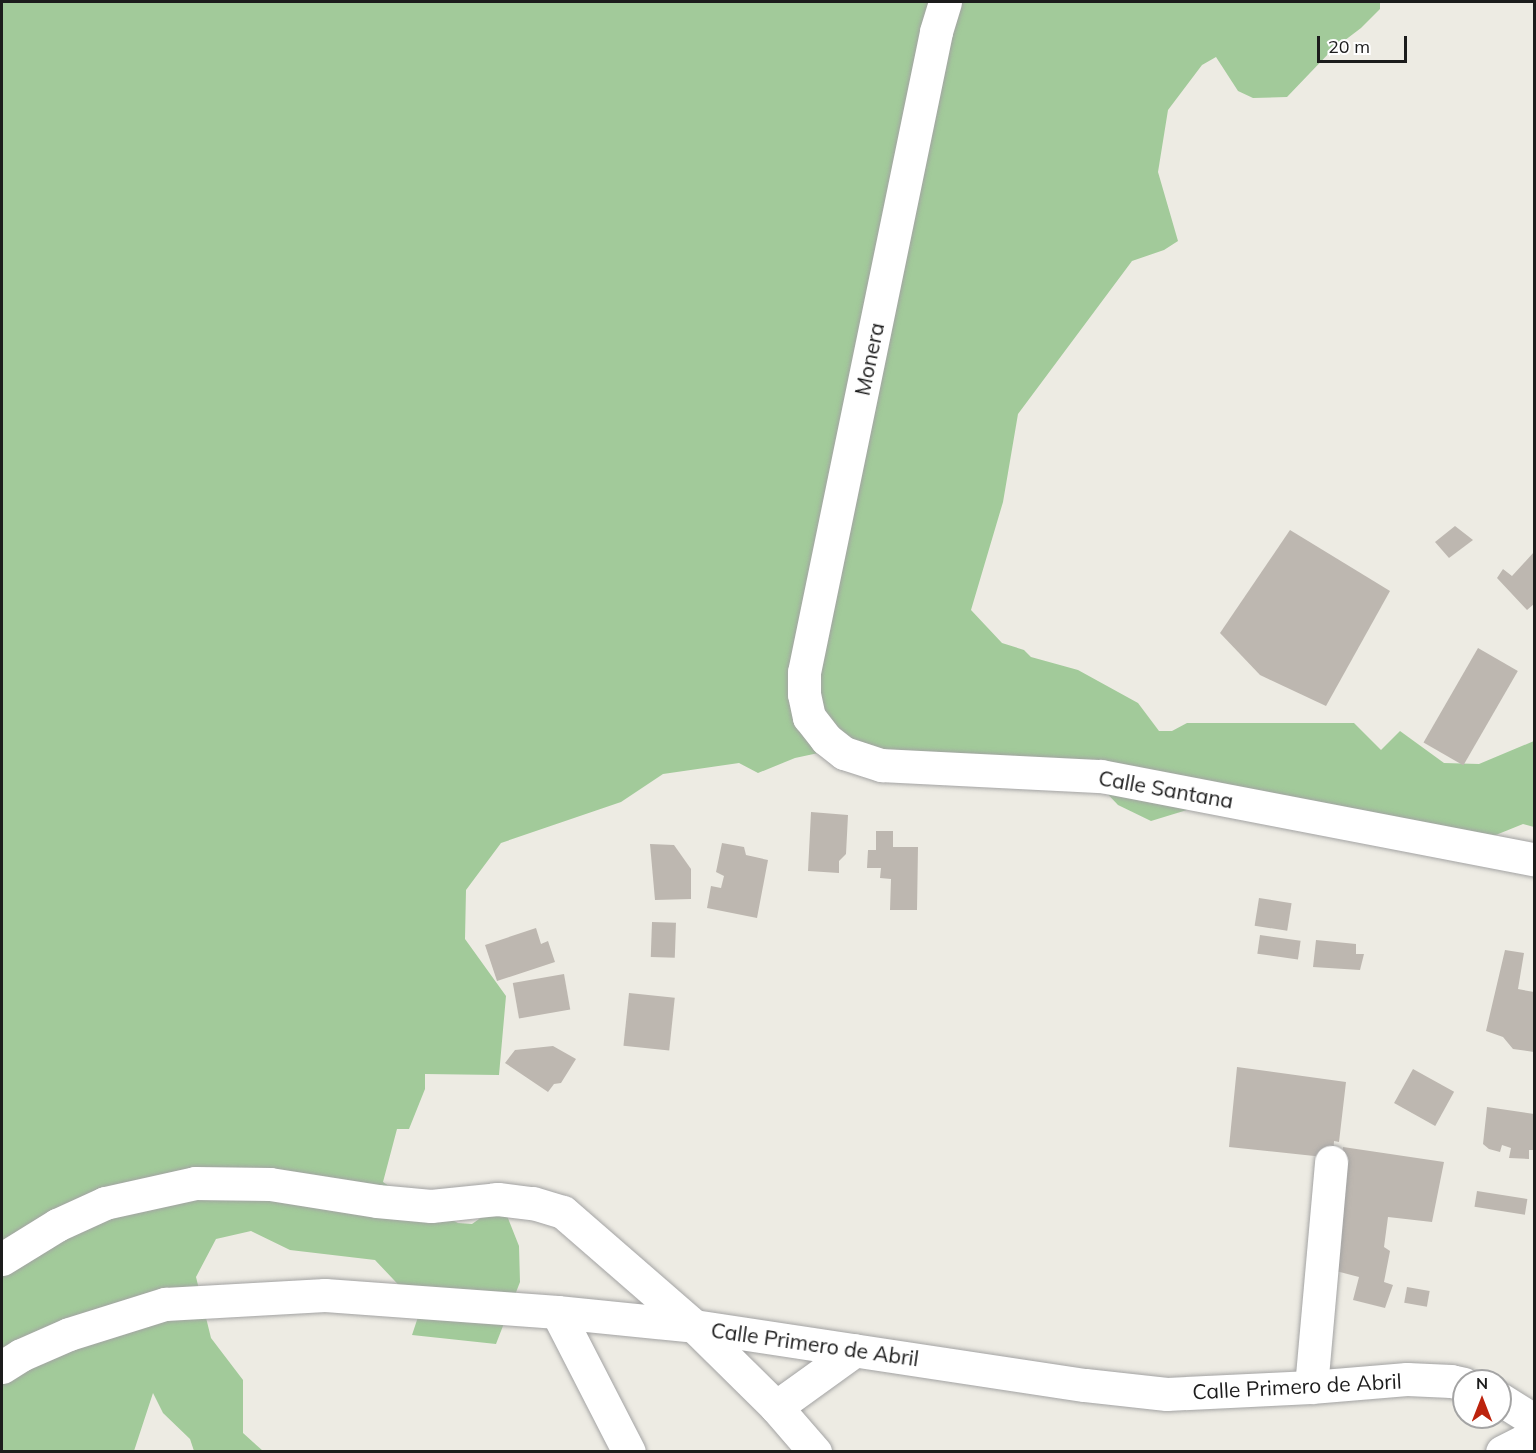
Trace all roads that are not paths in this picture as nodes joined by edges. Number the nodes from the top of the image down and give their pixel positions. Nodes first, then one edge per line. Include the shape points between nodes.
1 (945, 2) edge
2 (810, 717) joint
3 (1534, 859) edge
4 (1331, 1162) dead end
5 (2, 1259) edge
6 (557, 1312) junction
7 (694, 1326) junction
8 (855, 1350) junction
9 (2, 1367) edge
10 (1452, 1381) edge
11 (1311, 1387) junction
12 (776, 1407) junction
13 (1512, 1407) edge
14 (1534, 1420) edge
15 (1534, 1436) edge
16 (629, 1452) edge
17 (815, 1452) edge
18 (1502, 1452) edge

1 - 2 street, Monera via 804,672
2 - 3 street, Calle Santana via 826,739 844,753 882,765 1101,776
4 - 11 street
5 - 7 street via 57,1225 105,1203 195,1183 270,1184 431,1206 498,1199 563,1212
6 - 7 street, Calle Primero de Abril
6 - 9 street, Calle Primero de Abril via 325,1295 165,1304 69,1334
6 - 16 street
7 - 8 street, Calle Primero de Abril
7 - 12 street
8 - 11 street, Calle Primero de Abril via 1167,1394
8 - 12 street
10 - 11 street, Calle Primero de Abril via 1407,1379
12 - 17 street
13 - 14 street
15 - 18 street

